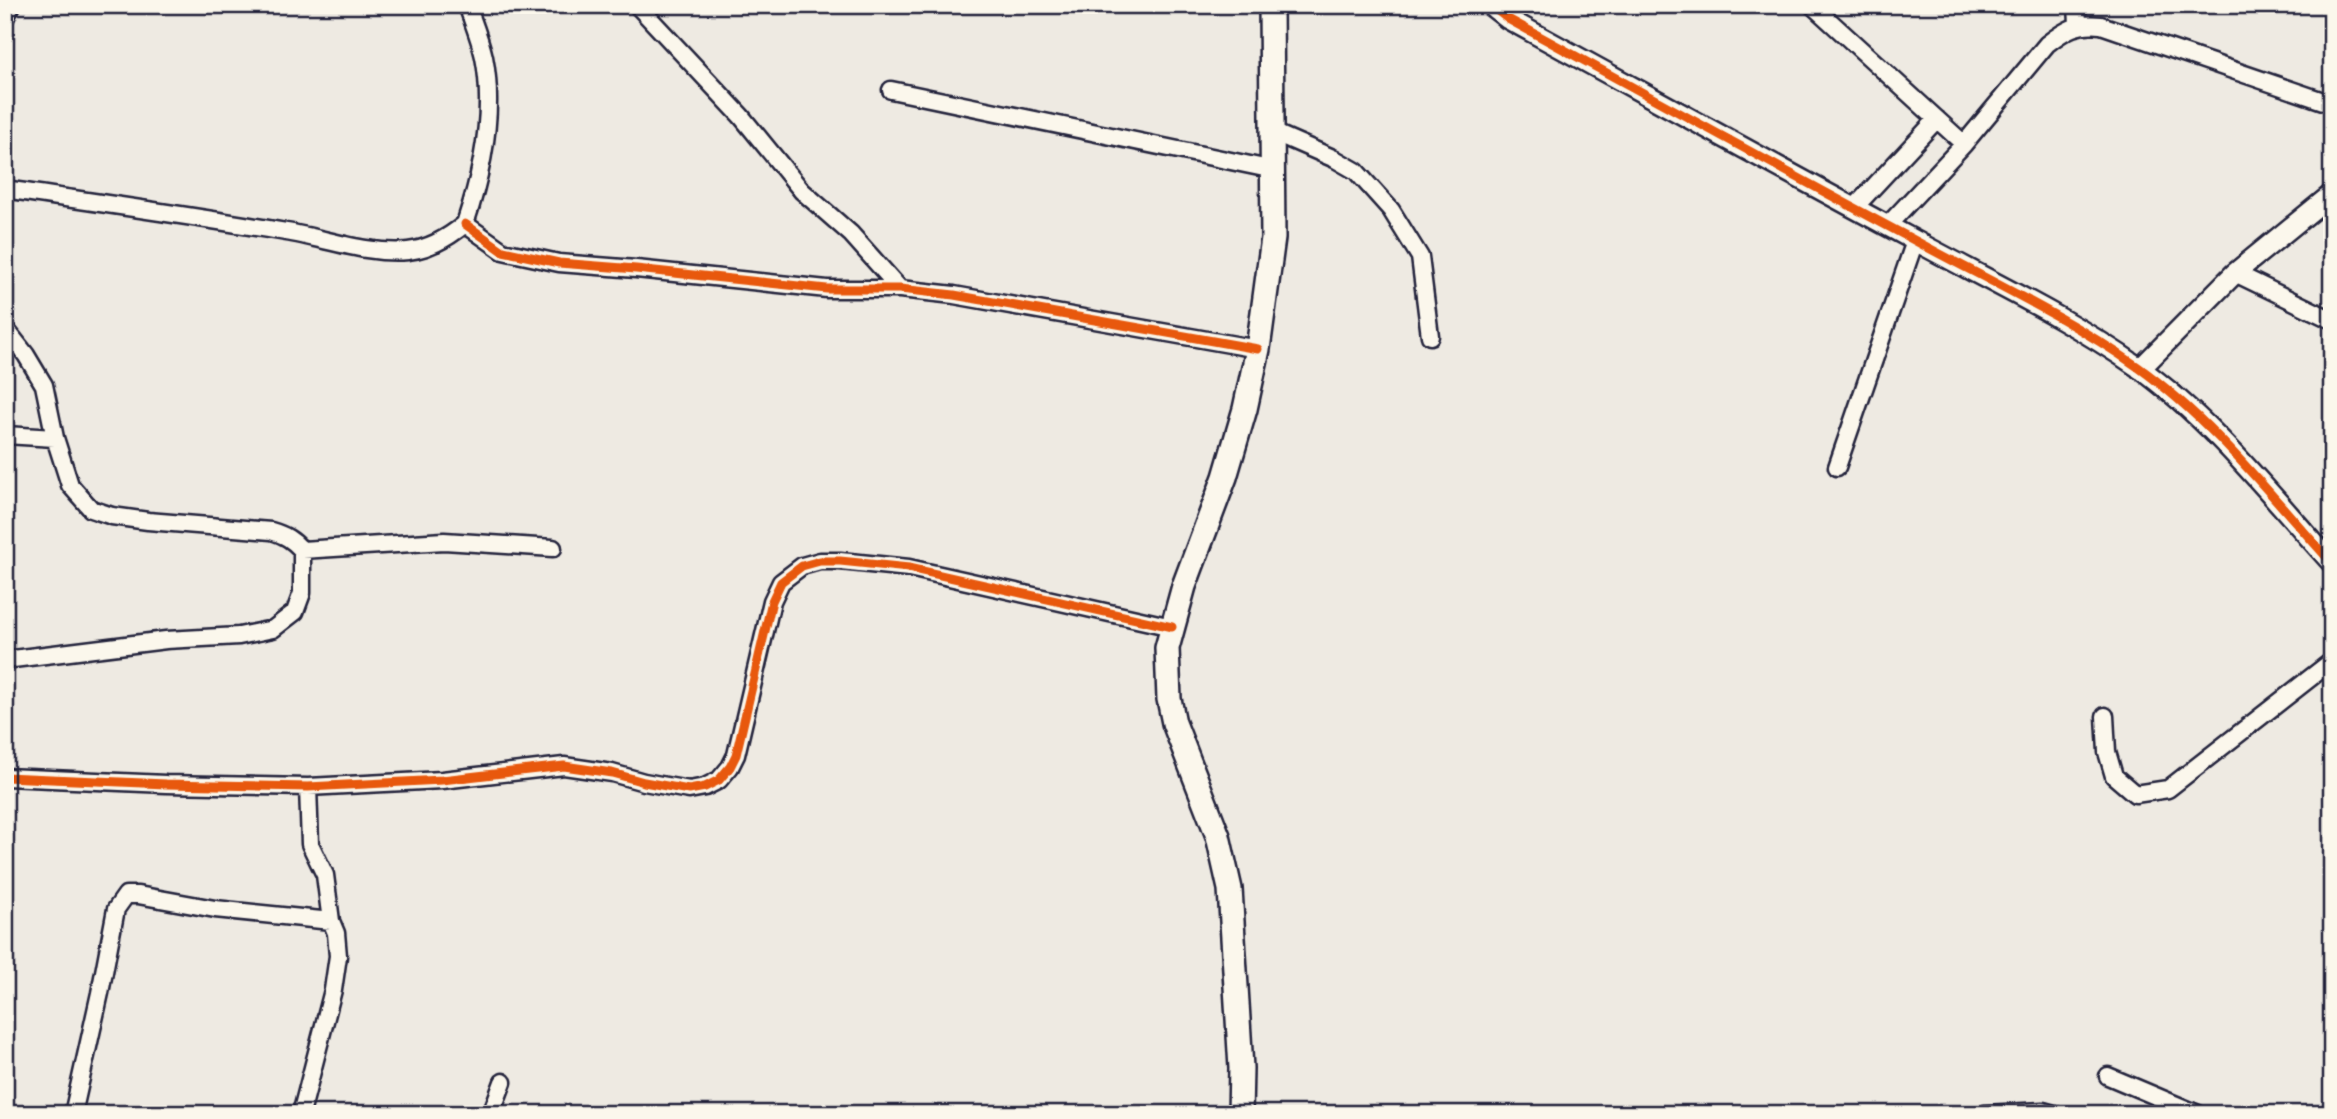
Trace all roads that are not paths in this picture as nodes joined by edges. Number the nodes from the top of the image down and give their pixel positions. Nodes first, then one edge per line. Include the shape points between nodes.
1 (12, 5) edge
2 (451, 5) edge
3 (637, 5) edge
4 (1271, 5) edge
5 (1490, 5) edge
6 (1812, 5) edge
7 (2077, 5) edge
8 (467, 6) edge
9 (5, 18) edge
10 (2078, 24) junction
11 (891, 90) dead end
12 (2332, 104) edge
13 (1937, 119) junction
14 (1273, 132) junction
15 (1964, 144) junction
16 (1274, 170) junction
17 (5, 190) edge
18 (2332, 194) edge
19 (1854, 208) junction
20 (466, 224) junction
21 (1887, 226) junction
22 (1915, 241) junction
23 (2235, 272) junction
24 (900, 289) junction
25 (2332, 320) edge
26 (5, 328) edge
27 (1430, 335) dead end
28 (1258, 349) junction
29 (2140, 369) junction
30 (5, 435) edge
31 (55, 438) junction
32 (1838, 467) dead end
33 (553, 548) dead end
34 (302, 550) junction
35 (2332, 563) edge
36 (1172, 626) junction
37 (5, 660) edge
38 (2332, 661) edge
39 (2105, 716) dead end
40 (5, 777) edge
41 (308, 787) junction
42 (331, 921) junction
43 (2109, 1076) dead end
44 (503, 1082) dead end
45 (73, 1114) edge
46 (301, 1114) edge
47 (491, 1114) edge
48 (1240, 1114) edge
49 (1985, 1114) edge
50 (2054, 1114) edge
51 (2198, 1114) edge

1 - 9 street
2 - 8 street
3 - 24 street via 741,116 802,191 850,234
4 - 14 main road
5 - 19 street
6 - 13 street
7 - 10 street
8 - 20 street via 484,58 487,89 484,146
10 - 12 street via 2101,25
10 - 15 street via 2047,44
11 - 16 street
13 - 15 street
13 - 19 street
14 - 16 main road
14 - 27 street via 1356,171 1391,210 1420,257
15 - 21 street
16 - 28 main road via 1273,238
17 - 20 street via 402,251 434,244
18 - 23 street
19 - 21 street
20 - 24 street via 503,251 559,263 827,289
21 - 22 street
22 - 29 street via 2071,323
22 - 32 street
23 - 25 street
23 - 29 street
24 - 28 street
26 - 31 street via 44,386
28 - 36 main road via 1225,477
29 - 35 street via 2200,421
30 - 31 street
31 - 34 street via 69,485 91,509 148,521 271,531 284,534
33 - 34 street via 444,541
34 - 37 street via 302,593 295,612 273,629
36 - 41 street via 909,568 820,561 802,566 781,582 768,614 736,755 719,779 705,787 689,790 564,766 442,780
36 - 48 main road via 1167,648 1171,711 1218,836 1230,889
38 - 39 street via 2168,789 2157,792 2135,794 2114,776
40 - 41 street
41 - 42 street via 310,844 325,875
42 - 45 street via 125,895 116,909
42 - 46 street via 338,956 333,990
43 - 51 street
44 - 47 street
49 - 50 street

